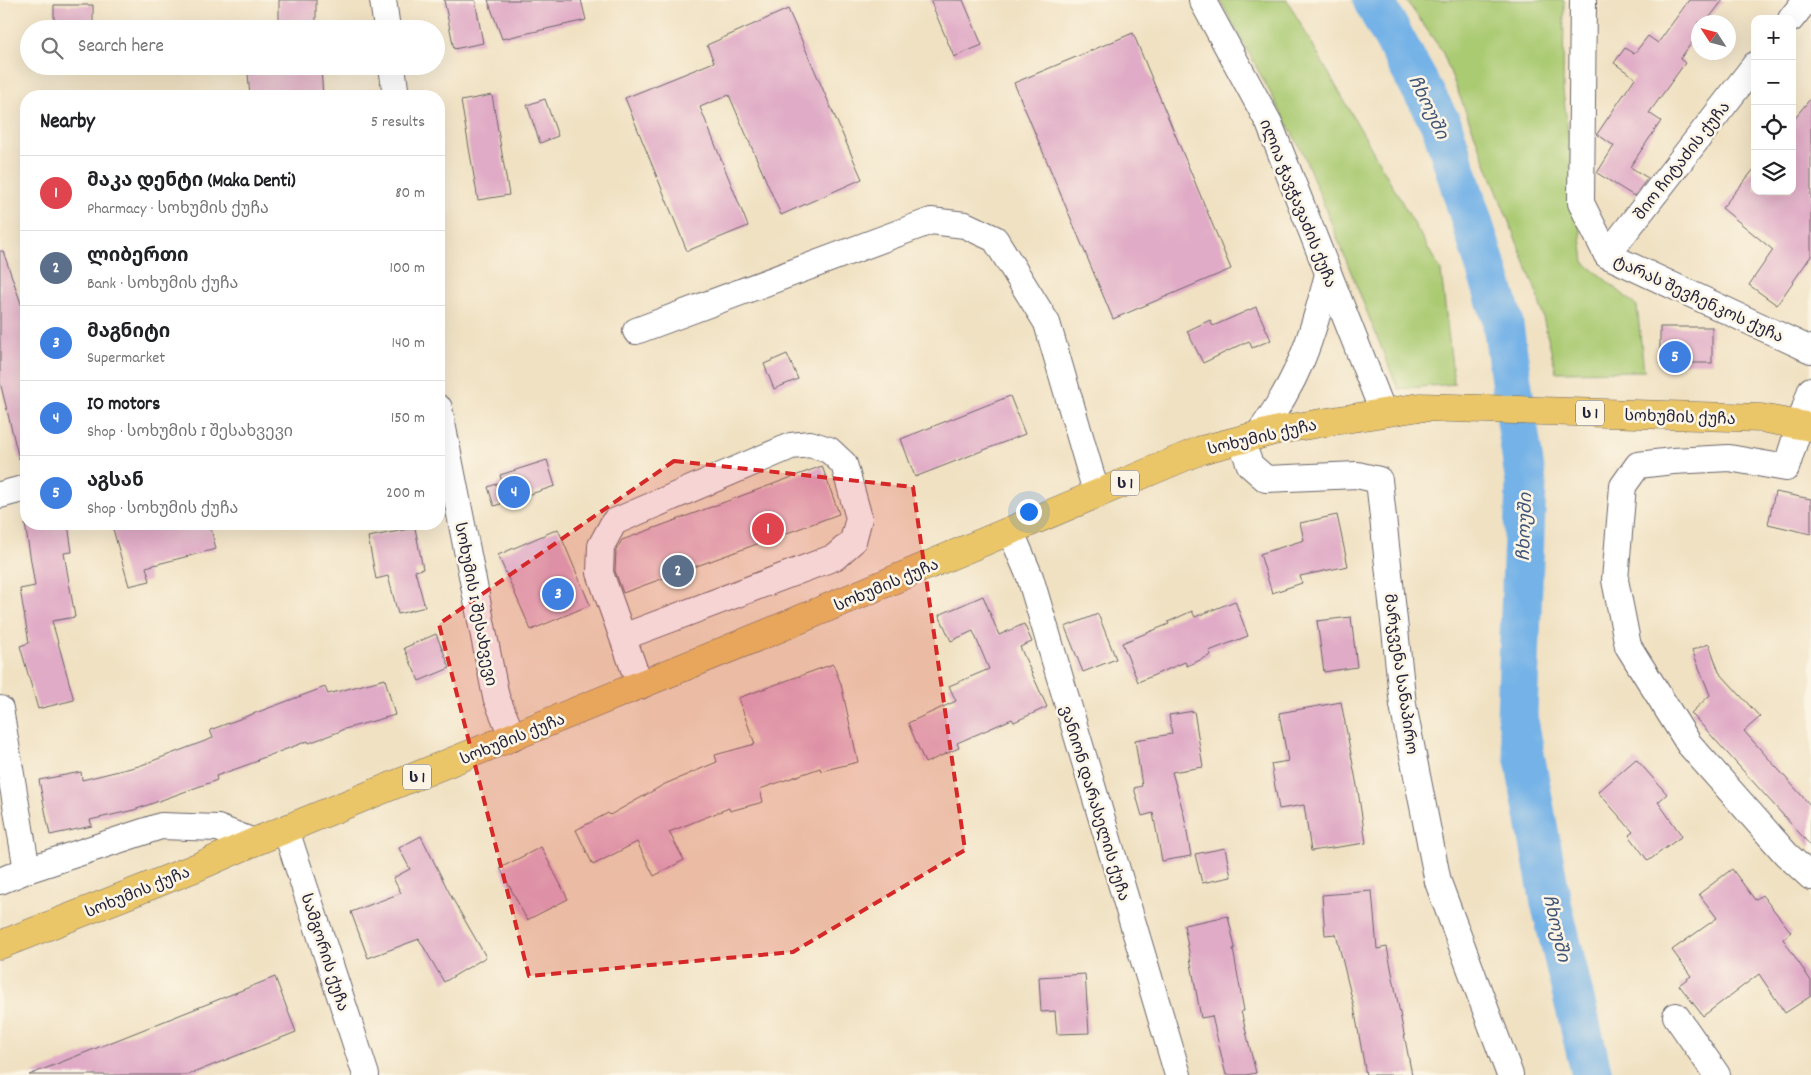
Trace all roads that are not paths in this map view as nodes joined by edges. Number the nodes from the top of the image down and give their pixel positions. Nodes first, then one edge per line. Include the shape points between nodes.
1 (384, 0) edge
2 (1202, 0) edge
3 (1583, 0) edge
4 (1806, 0) edge
5 (1794, 15) edge
6 (386, 20) edge
7 (1751, 70) edge
8 (393, 75) edge
9 (395, 90) edge
10 (1607, 255) junction
11 (1328, 274) junction
12 (636, 330) dead end
13 (1811, 350) edge
14 (1811, 390) edge
15 (1383, 412) junction
16 (1806, 426) edge
17 (445, 438) edge
18 (1249, 438) junction
19 (20, 490) edge
20 (0, 495) edge
21 (1097, 495) junction
22 (1011, 532) junction
23 (623, 637) junction
24 (640, 686) junction
25 (0, 709) edge
26 (513, 738) junction
27 (286, 830) junction
28 (254, 842) junction
29 (27, 870) junction
30 (1811, 877) edge
31 (0, 881) edge
32 (0, 945) edge
33 (1676, 1016) dead end
34 (366, 1075) edge
35 (1178, 1075) edge
36 (1510, 1075) edge
37 (1717, 1075) edge

1 - 6 street
2 - 11 street, ილია ჭავჭავაძის ქუჩა via 1269,123
3 - 10 street, ტარას შევჩენკოს ქუჩა via 1582,203
4 - 5 street
7 - 10 street, შიო ჩიტაძის ქუჩა
8 - 9 street
10 - 13 street, ტარას შევჩენკოს ქუჩა
11 - 15 street, ილია ჭავჭავაძის ქუჩა
11 - 18 street via 1314,330 1296,374 1278,408
12 - 21 street via 931,221 965,225 995,240 1047,323
14 - 16 street
15 - 16 highway, სოხუმის ქუჩა / ს 1 via 1420,407 1761,418
15 - 18 highway, სოხუმის ქუჩა / ს 1
16 - 30 street via 1786,468 1728,458 1638,465 1623,486 1615,580 1628,646 1689,744 1786,854
17 - 26 street, სოხუმის I შესახვევი via 496,697
18 - 21 highway, სოხუმის ქუჩა / ს 1 via 1201,450
18 - 36 street, მარჯვენა სანაპირო via 1250,465 1266,479 1357,475 1379,480 1403,705 1438,882
19 - 20 street
21 - 22 highway, სოხუმის ქუჩა / ს 1
22 - 24 highway, სოხუმის ქუჩა / ს 1
22 - 35 street, ვანიონ დარასელის ქუჩა via 1030,577
23 - 23 street via 835,557 853,541 859,518 844,464 829,450 810,444 791,446 614,522 601,546 600,573
23 - 24 street
24 - 26 highway, სოხუმის ქუჩა / ს 1
25 - 29 street
26 - 27 highway, სოხუმის ქუჩა / ს 1
27 - 28 highway, სოხუმის ქუჩა / ს 1
27 - 34 street, სამგორის ქუჩა
28 - 29 street via 218,828 161,826
28 - 32 highway, სოხუმის ქუჩა / ს 1
29 - 31 street
33 - 37 street

